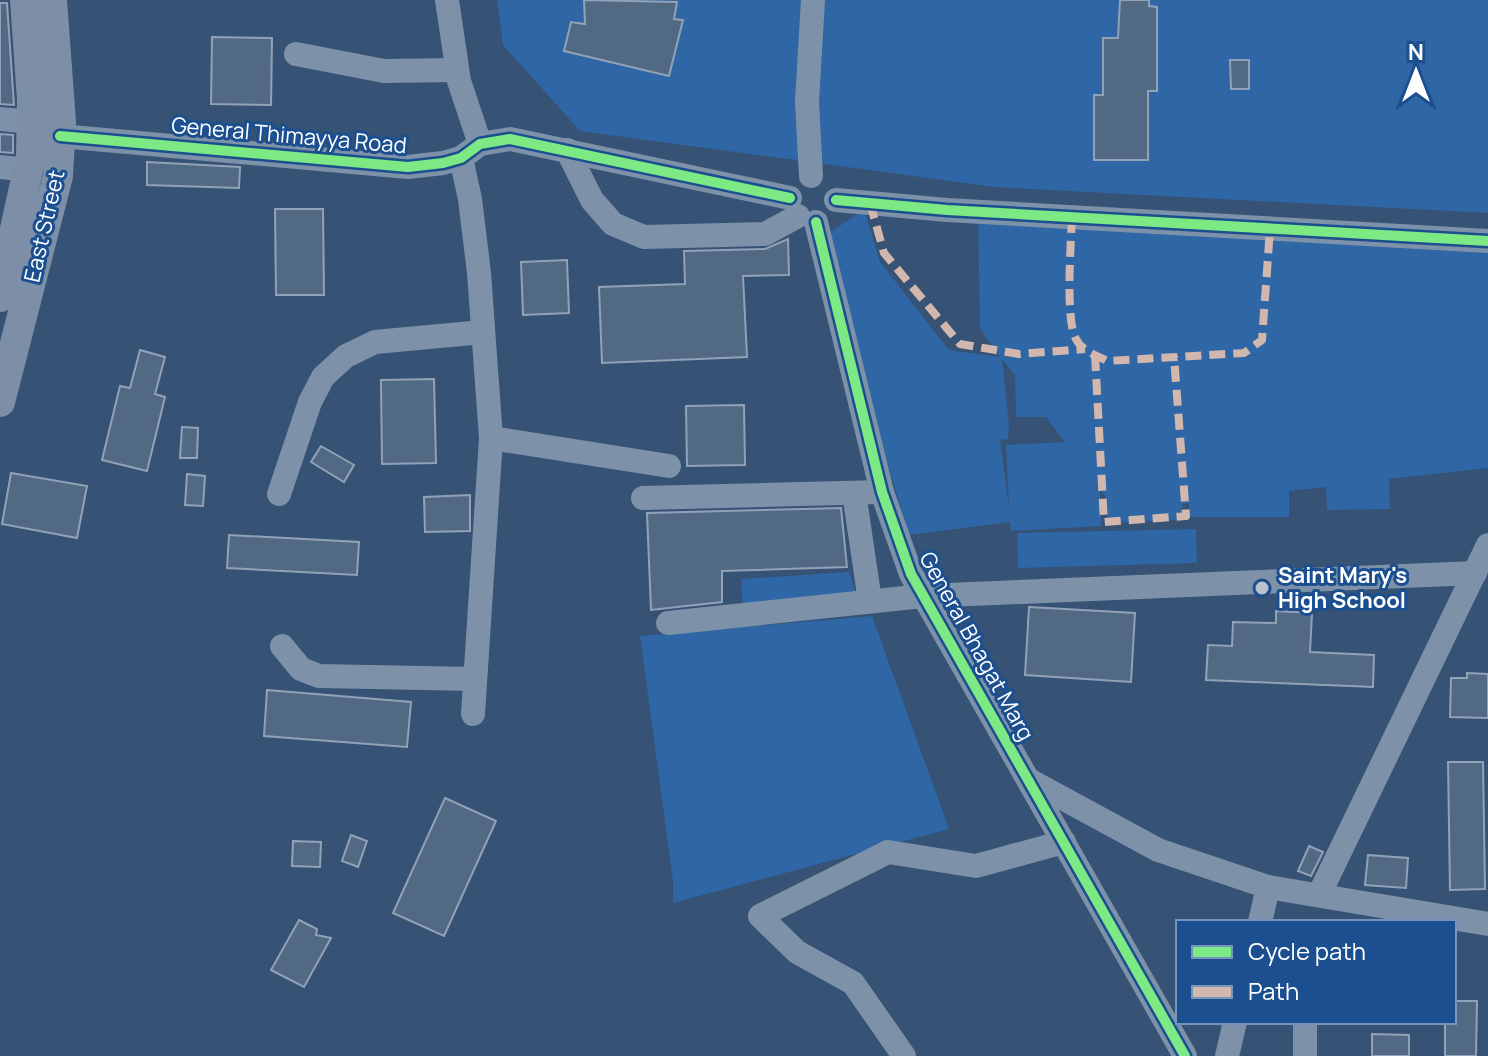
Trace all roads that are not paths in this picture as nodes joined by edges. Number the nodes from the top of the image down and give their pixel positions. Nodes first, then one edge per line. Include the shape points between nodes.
1 (25, 0) edge
2 (52, 0) edge
3 (447, 0) edge
4 (813, 0) edge
5 (296, 54) dead end
6 (457, 70) junction
7 (0, 119) edge
8 (31, 122) junction
9 (60, 136) junction
10 (567, 150) junction
11 (471, 151) junction
12 (14, 168) edge
13 (811, 176) junction
14 (836, 200) junction
15 (801, 212) junction
16 (1488, 241) edge
17 (2, 284) edge
18 (483, 332) junction
19 (0, 402) edge
20 (491, 438) junction
21 (669, 466) dead end
22 (882, 492) junction
23 (854, 493) junction
24 (279, 494) dead end
25 (643, 498) dead end
26 (1488, 545) edge
27 (1475, 573) junction
28 (923, 596) junction
29 (870, 601) junction
30 (668, 623) dead end
31 (282, 646) dead end
32 (475, 679) junction
33 (473, 714) dead end
34 (1029, 780) junction
35 (1064, 842) junction
36 (1268, 887) junction
37 (1319, 895) junction
38 (1260, 920) edge
39 (1488, 924) edge
40 (1235, 1024) edge
41 (1305, 1024) edge
42 (904, 1056) edge
43 (1185, 1056) edge
44 (1227, 1056) edge
45 (1305, 1056) edge

1 - 8 main road, East Street
2 - 9 main road, East Street
3 - 6 street
4 - 13 street via 806,126
5 - 6 street via 384,71
6 - 11 street
7 - 8 street
8 - 12 main road, East Street
9 - 11 street, General Thimayya Road via 408,167
9 - 19 main road, East Street via 58,176
10 - 11 street, General Thimayya Road via 510,139
10 - 15 street, General Thimayya Road
10 - 15 street via 592,200 613,224 644,237 765,234
11 - 18 street via 470,199
12 - 17 main road, East Street
13 - 14 street via 829,182
13 - 15 street via 794,186
14 - 15 street via 828,217
14 - 16 street
15 - 22 street, General Bhagat Marg
18 - 20 street
18 - 24 street via 375,342 346,356 323,377 310,402
20 - 21 street
20 - 32 street
22 - 23 street
22 - 28 street, General Bhagat Marg
23 - 25 street
23 - 29 street
26 - 27 street
27 - 28 street
27 - 37 street
28 - 29 street
28 - 34 street, General Bhagat Marg
29 - 30 street
31 - 32 street via 301,669 319,676
32 - 33 street
34 - 35 street, General Bhagat Marg
34 - 36 street via 1158,850
35 - 42 street via 976,866 888,852 760,916 797,952 853,983
35 - 43 street, General Bhagat Marg
36 - 37 street
36 - 38 street
37 - 39 street
40 - 44 street
41 - 45 street

